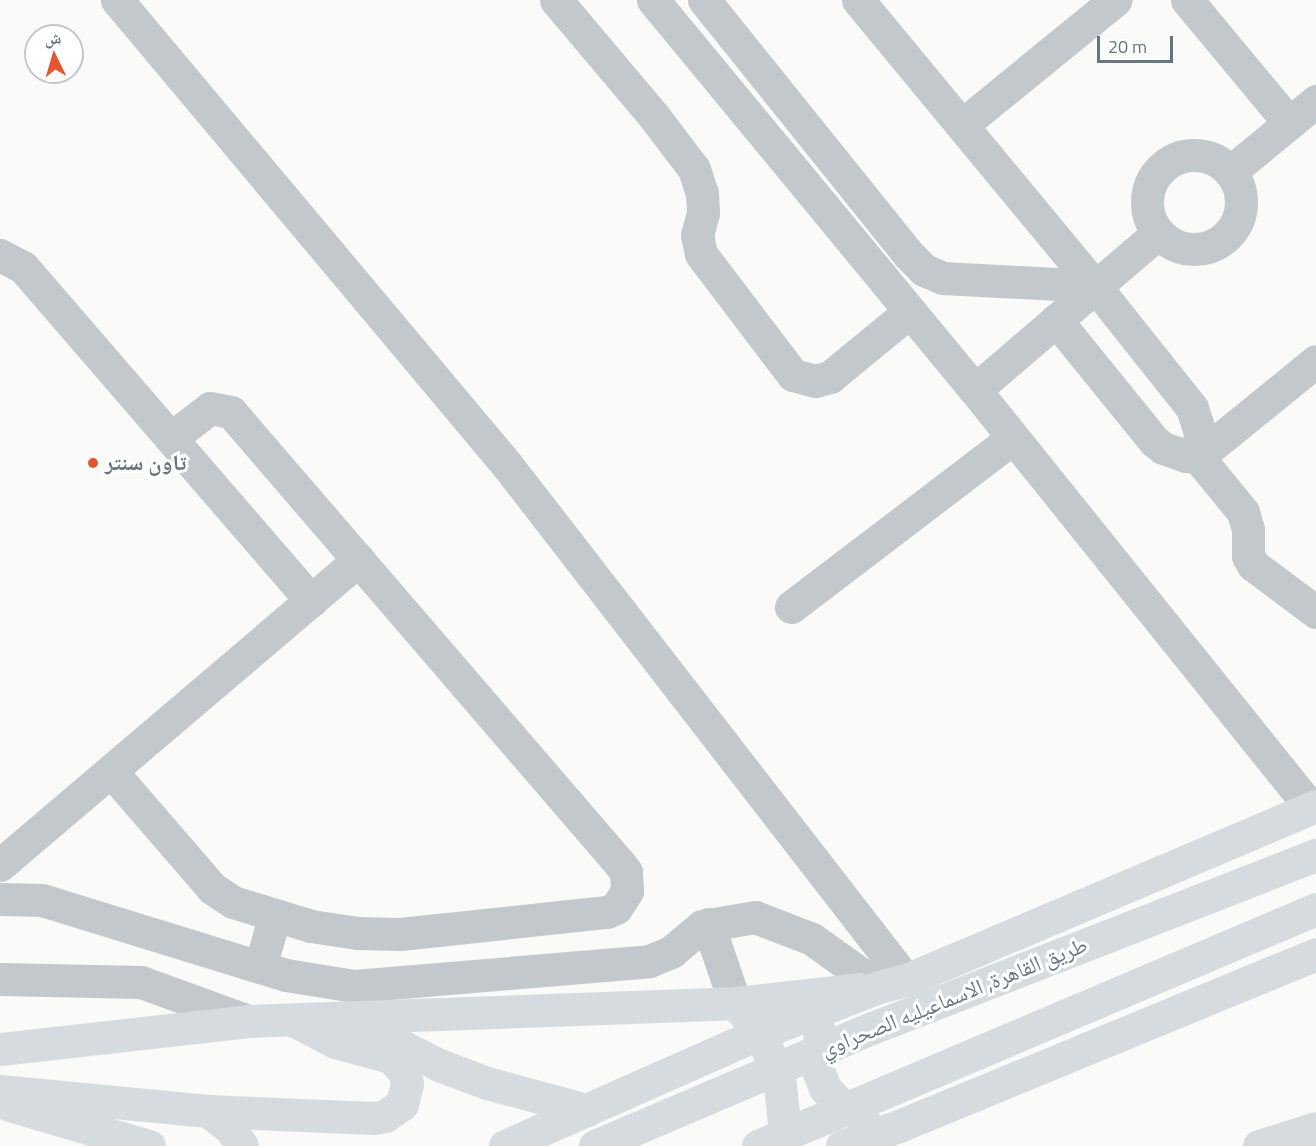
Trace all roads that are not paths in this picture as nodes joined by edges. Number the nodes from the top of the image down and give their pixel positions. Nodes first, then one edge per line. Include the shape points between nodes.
1 (117, 0) edge
2 (556, 0) edge
3 (653, 0) edge
4 (704, 0) edge
5 (858, 0) edge
6 (1115, 0) edge
7 (1187, 0) edge
8 (1307, 112) edge
9 (962, 125) junction
10 (1230, 172) junction
11 (1158, 233) junction
12 (0, 255) edge
13 (1095, 286) junction
14 (909, 312) junction
15 (1056, 320) junction
16 (1316, 361) edge
17 (975, 390) junction
18 (171, 438) junction
19 (1013, 438) junction
20 (1198, 457) junction
21 (359, 560) junction
22 (311, 601) junction
23 (790, 607) dead end
24 (1316, 612) edge
25 (111, 771) junction
26 (1313, 807) edge
27 (1316, 855) edge
28 (9, 857) edge
29 (0, 899) edge
30 (42, 900) junction
31 (1316, 909) edge
32 (275, 915) junction
33 (708, 924) junction
34 (1316, 954) edge
35 (260, 968) junction
36 (0, 979) edge
37 (893, 984) junction
38 (846, 999) junction
39 (735, 1003) junction
40 (347, 1018) junction
41 (293, 1020) junction
42 (248, 1022) junction
43 (760, 1033) junction
44 (0, 1049) edge
45 (0, 1091) edge
46 (0, 1102) edge
47 (587, 1110) junction
48 (207, 1111) junction
49 (899, 1126) junction
50 (1316, 1128) edge
51 (148, 1146) edge
52 (242, 1146) edge
53 (505, 1146) edge
54 (595, 1146) edge
55 (758, 1146) edge
56 (781, 1146) edge
57 (842, 1146) edge
58 (1259, 1146) edge

1 - 37 street via 507,465
2 - 14 street via 694,169 702,193 703,213 697,235 701,254 793,375 815,381 830,377
3 - 14 street
4 - 13 street via 924,270 943,278
5 - 9 street
6 - 9 street
7 - 8 street
8 - 10 street
9 - 13 street
10 - 11 street via 1208,157 1195,155 1182,157 1159,171 1150,188 1148,208
10 - 11 street via 1238,183 1241,210 1230,234 1213,245 1194,249 1180,247
11 - 13 street
12 - 18 street via 23,267
13 - 15 street
13 - 20 street via 1192,408 1200,432
14 - 17 street
15 - 17 street
15 - 20 street via 1154,441 1174,453
16 - 20 street
17 - 19 street
18 - 21 street via 210,408 231,412
18 - 22 street
19 - 23 street
19 - 26 street
20 - 24 street via 1243,512 1252,565
21 - 22 street
21 - 32 street via 620,864 626,872 627,891 616,908 607,912 400,934 334,930
22 - 25 street
25 - 28 street
25 - 32 street via 212,888 233,902
26 - 37 main road
27 - 54 main road, طريق القاهرة, الاسماعيليه الصحراوي via 872,1028
28 - 30 street
29 - 30 street
30 - 35 street
31 - 55 main road
32 - 35 street
33 - 35 street via 660,957 638,963 354,986 305,980
33 - 37 street via 746,918 771,921
33 - 39 street
34 - 49 main road
36 - 42 street via 141,982
37 - 38 main road
37 - 39 main road
38 - 43 main road
38 - 49 main road via 828,1017 817,1040 816,1065 825,1088 842,1107
39 - 40 main road
39 - 43 main road
40 - 41 main road
40 - 47 main road via 448,1069
41 - 42 main road
41 - 48 main road via 335,1042 391,1057 405,1073 408,1084 402,1104 385,1116 374,1118
42 - 44 main road
43 - 47 main road
43 - 56 main road via 781,1088
45 - 48 main road
46 - 51 main road
47 - 53 main road
48 - 52 main road via 231,1129
49 - 57 main road
50 - 58 main road

